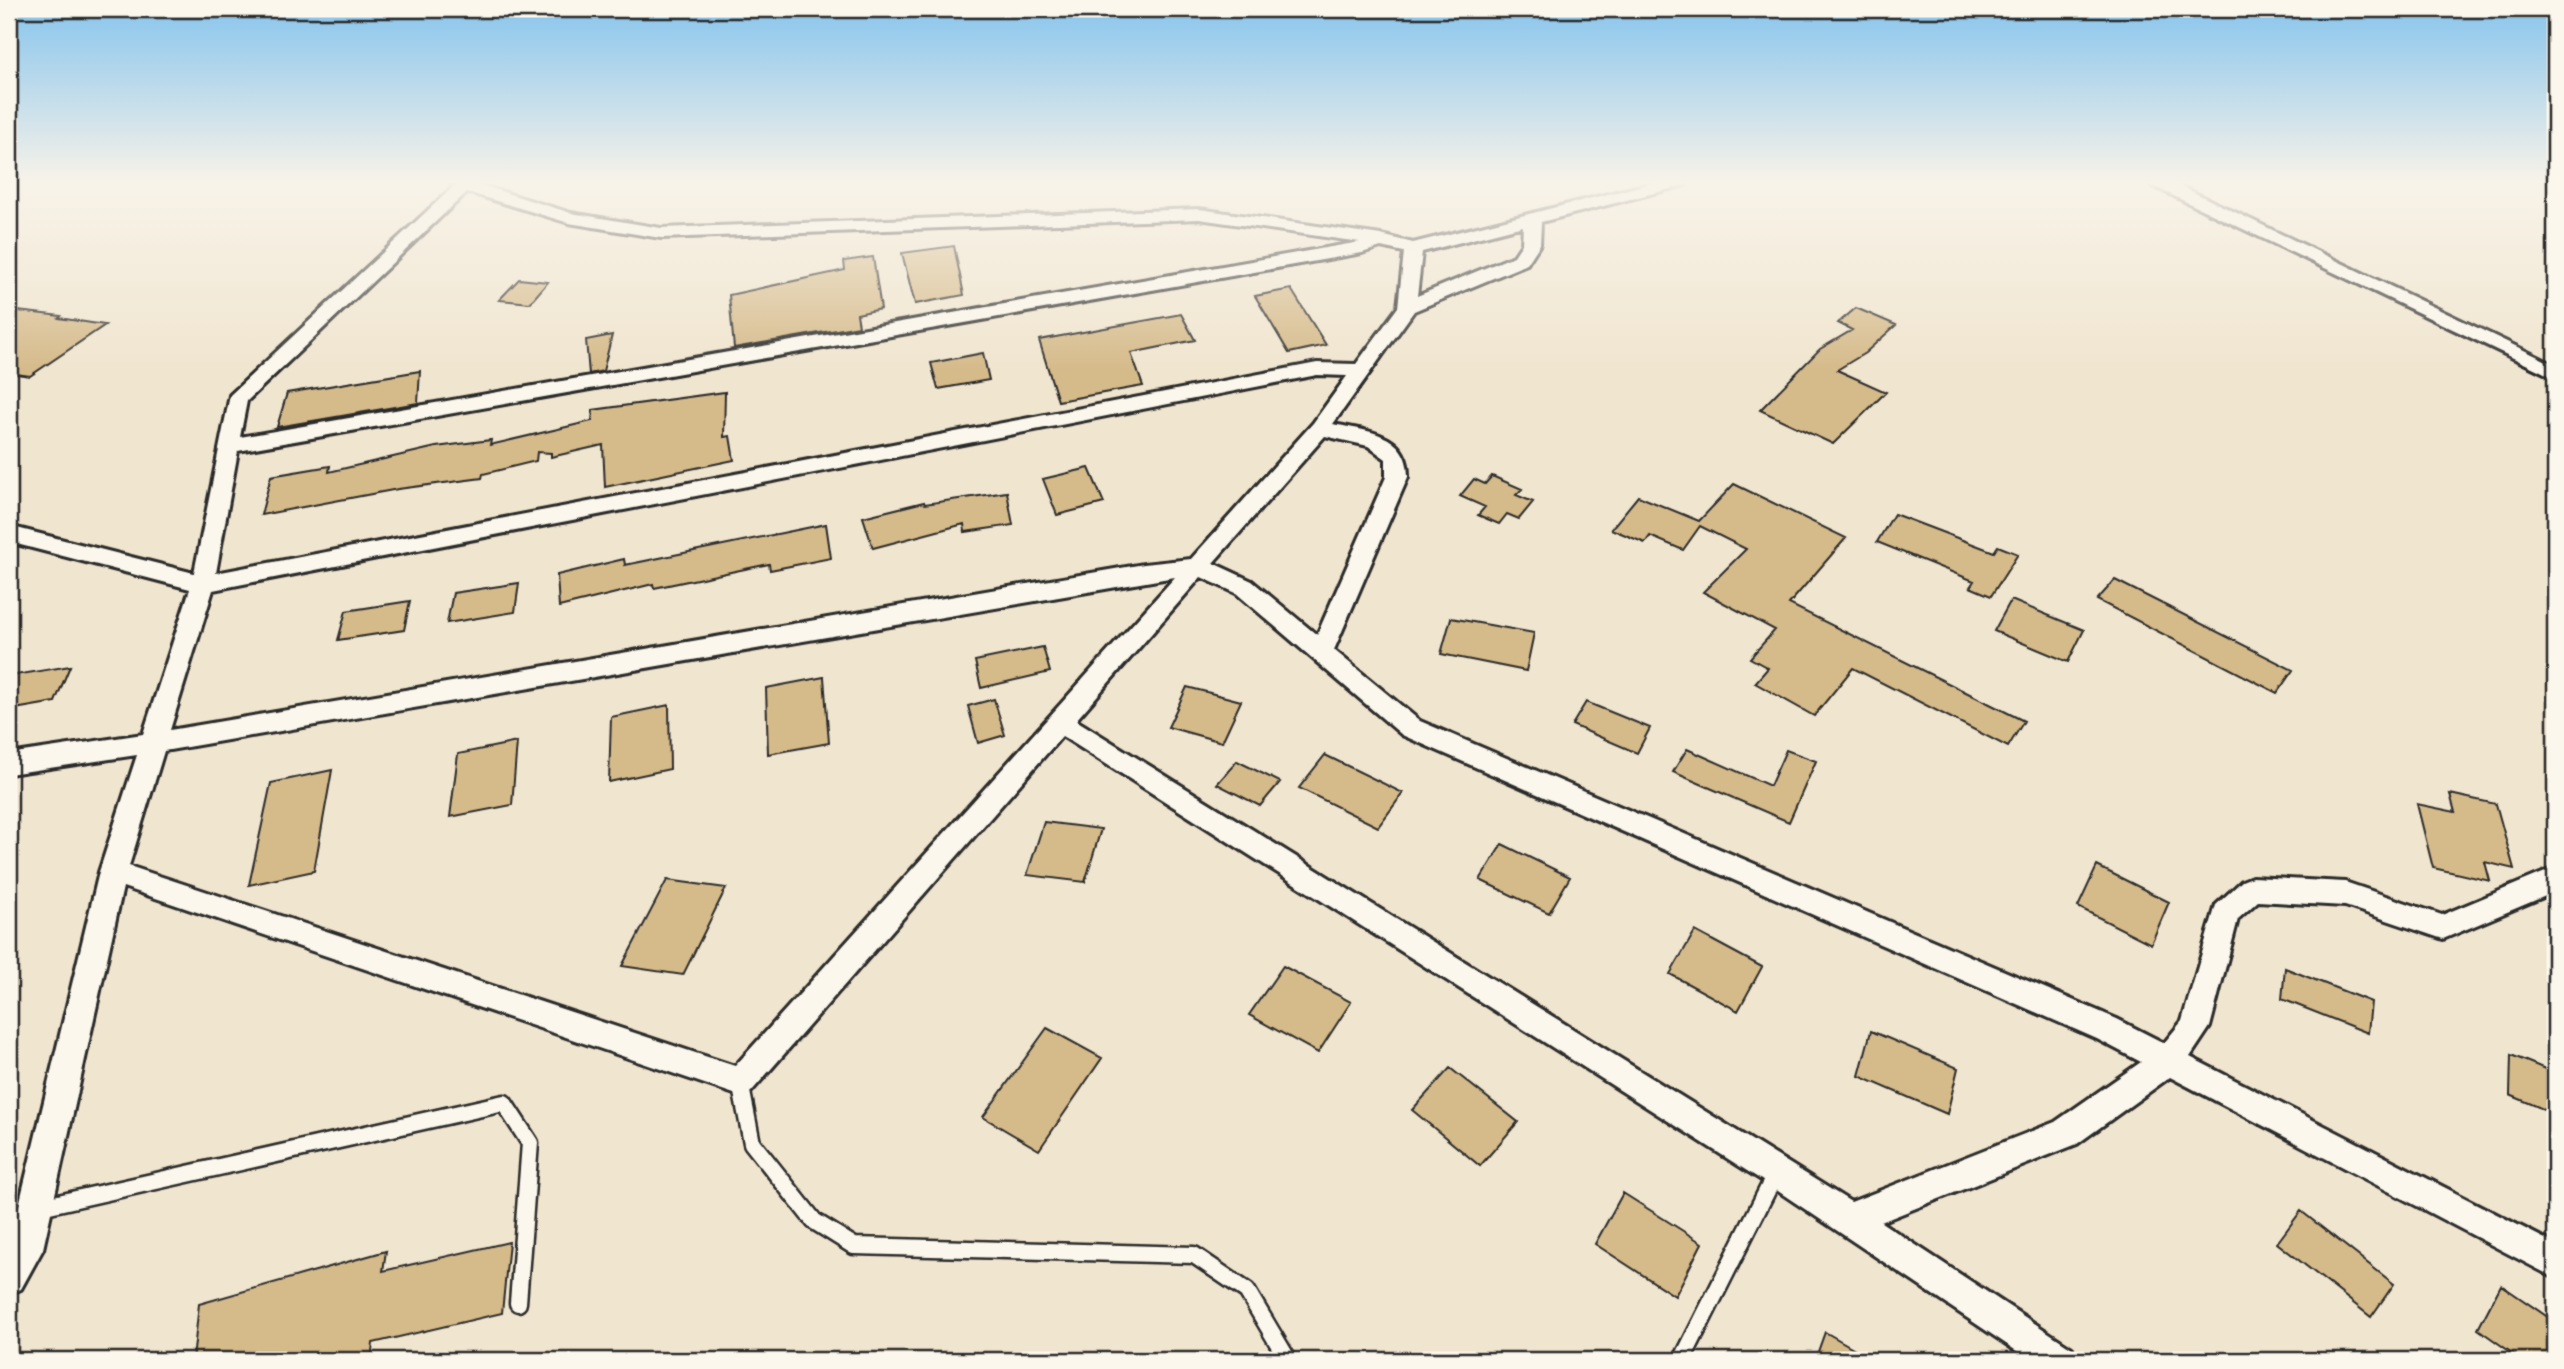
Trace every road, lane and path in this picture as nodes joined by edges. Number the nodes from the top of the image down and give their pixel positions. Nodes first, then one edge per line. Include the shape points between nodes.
1 (397, 245) edge
2 (1369, 245) edge
3 (1401, 245) edge
4 (1425, 245) edge
5 (1530, 245) edge
6 (2290, 245) edge
7 (1413, 248) junction
8 (1407, 307) junction
9 (1361, 370) junction
10 (2555, 372) edge
11 (1320, 428) junction
12 (228, 446) junction
13 (9, 534) edge
14 (1199, 566) junction
15 (203, 584) junction
16 (1321, 652) junction
17 (1059, 722) junction
18 (151, 743) junction
19 (9, 764) edge
20 (113, 872) junction
21 (2555, 880) edge
22 (2168, 1061) junction
23 (740, 1082) junction
24 (1777, 1172) junction
25 (36, 1208) junction
26 (1849, 1219) junction
27 (2555, 1262) edge
28 (9, 1277) edge
29 (518, 1303) dead end
30 (1288, 1360) edge
31 (1682, 1360) edge
32 (2060, 1360) edge

1 - 12 street via 237,399
2 - 12 street
3 - 7 street
4 - 7 street
5 - 8 street via 1521,260
6 - 10 street
7 - 8 street
8 - 9 street
9 - 11 street
9 - 15 street via 1317,369
11 - 14 street
11 - 16 street via 1373,441 1397,458 1397,477
12 - 15 street
13 - 15 street
14 - 16 street via 1244,587
14 - 17 street
14 - 18 street
15 - 18 street
16 - 22 street via 1411,728 2107,1029
17 - 23 street
17 - 24 street
18 - 19 street
18 - 20 street
20 - 23 street
20 - 25 street
21 - 22 street via 2443,927 2345,894 2252,889 2226,913 2195,1027
22 - 26 street via 2067,1133
22 - 27 street
23 - 30 lane via 752,1143 814,1221 854,1246 1194,1255 1247,1291
24 - 26 street
24 - 31 lane
25 - 28 street via 27,1249
25 - 29 lane via 504,1103 530,1143
26 - 32 street

